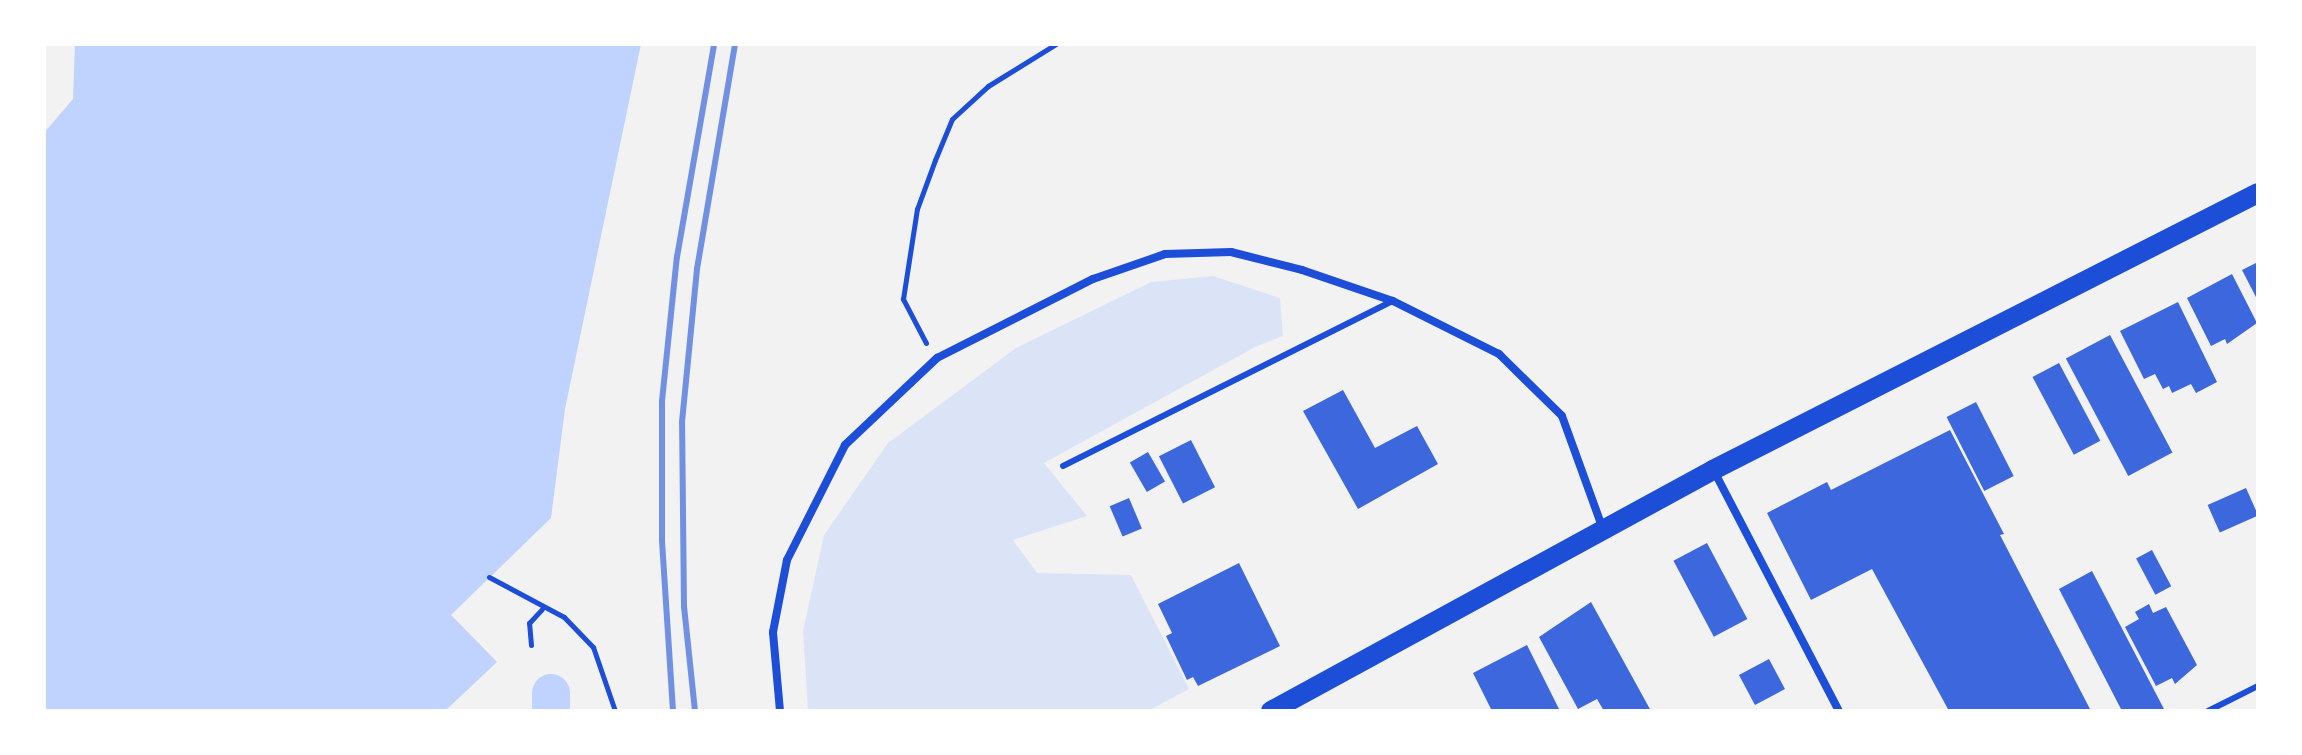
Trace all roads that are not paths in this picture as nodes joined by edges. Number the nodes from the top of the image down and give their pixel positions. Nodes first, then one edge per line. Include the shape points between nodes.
1 (2258, 193) edge
2 (1393, 301) junction
3 (1063, 466) dead end
4 (1713, 470) junction
5 (1604, 530) junction
6 (2258, 686) edge
7 (780, 711) edge
8 (1271, 711) edge
9 (1839, 711) edge
10 (2208, 711) edge

1 - 4 main road
2 - 3 lane
2 - 5 street via 1499,354 1534,383 1562,416
2 - 7 street via 1231,252 1165,254 1093,279 937,358 845,445 787,560 773,632
4 - 5 main road
4 - 9 street
5 - 8 main road
6 - 10 lane

